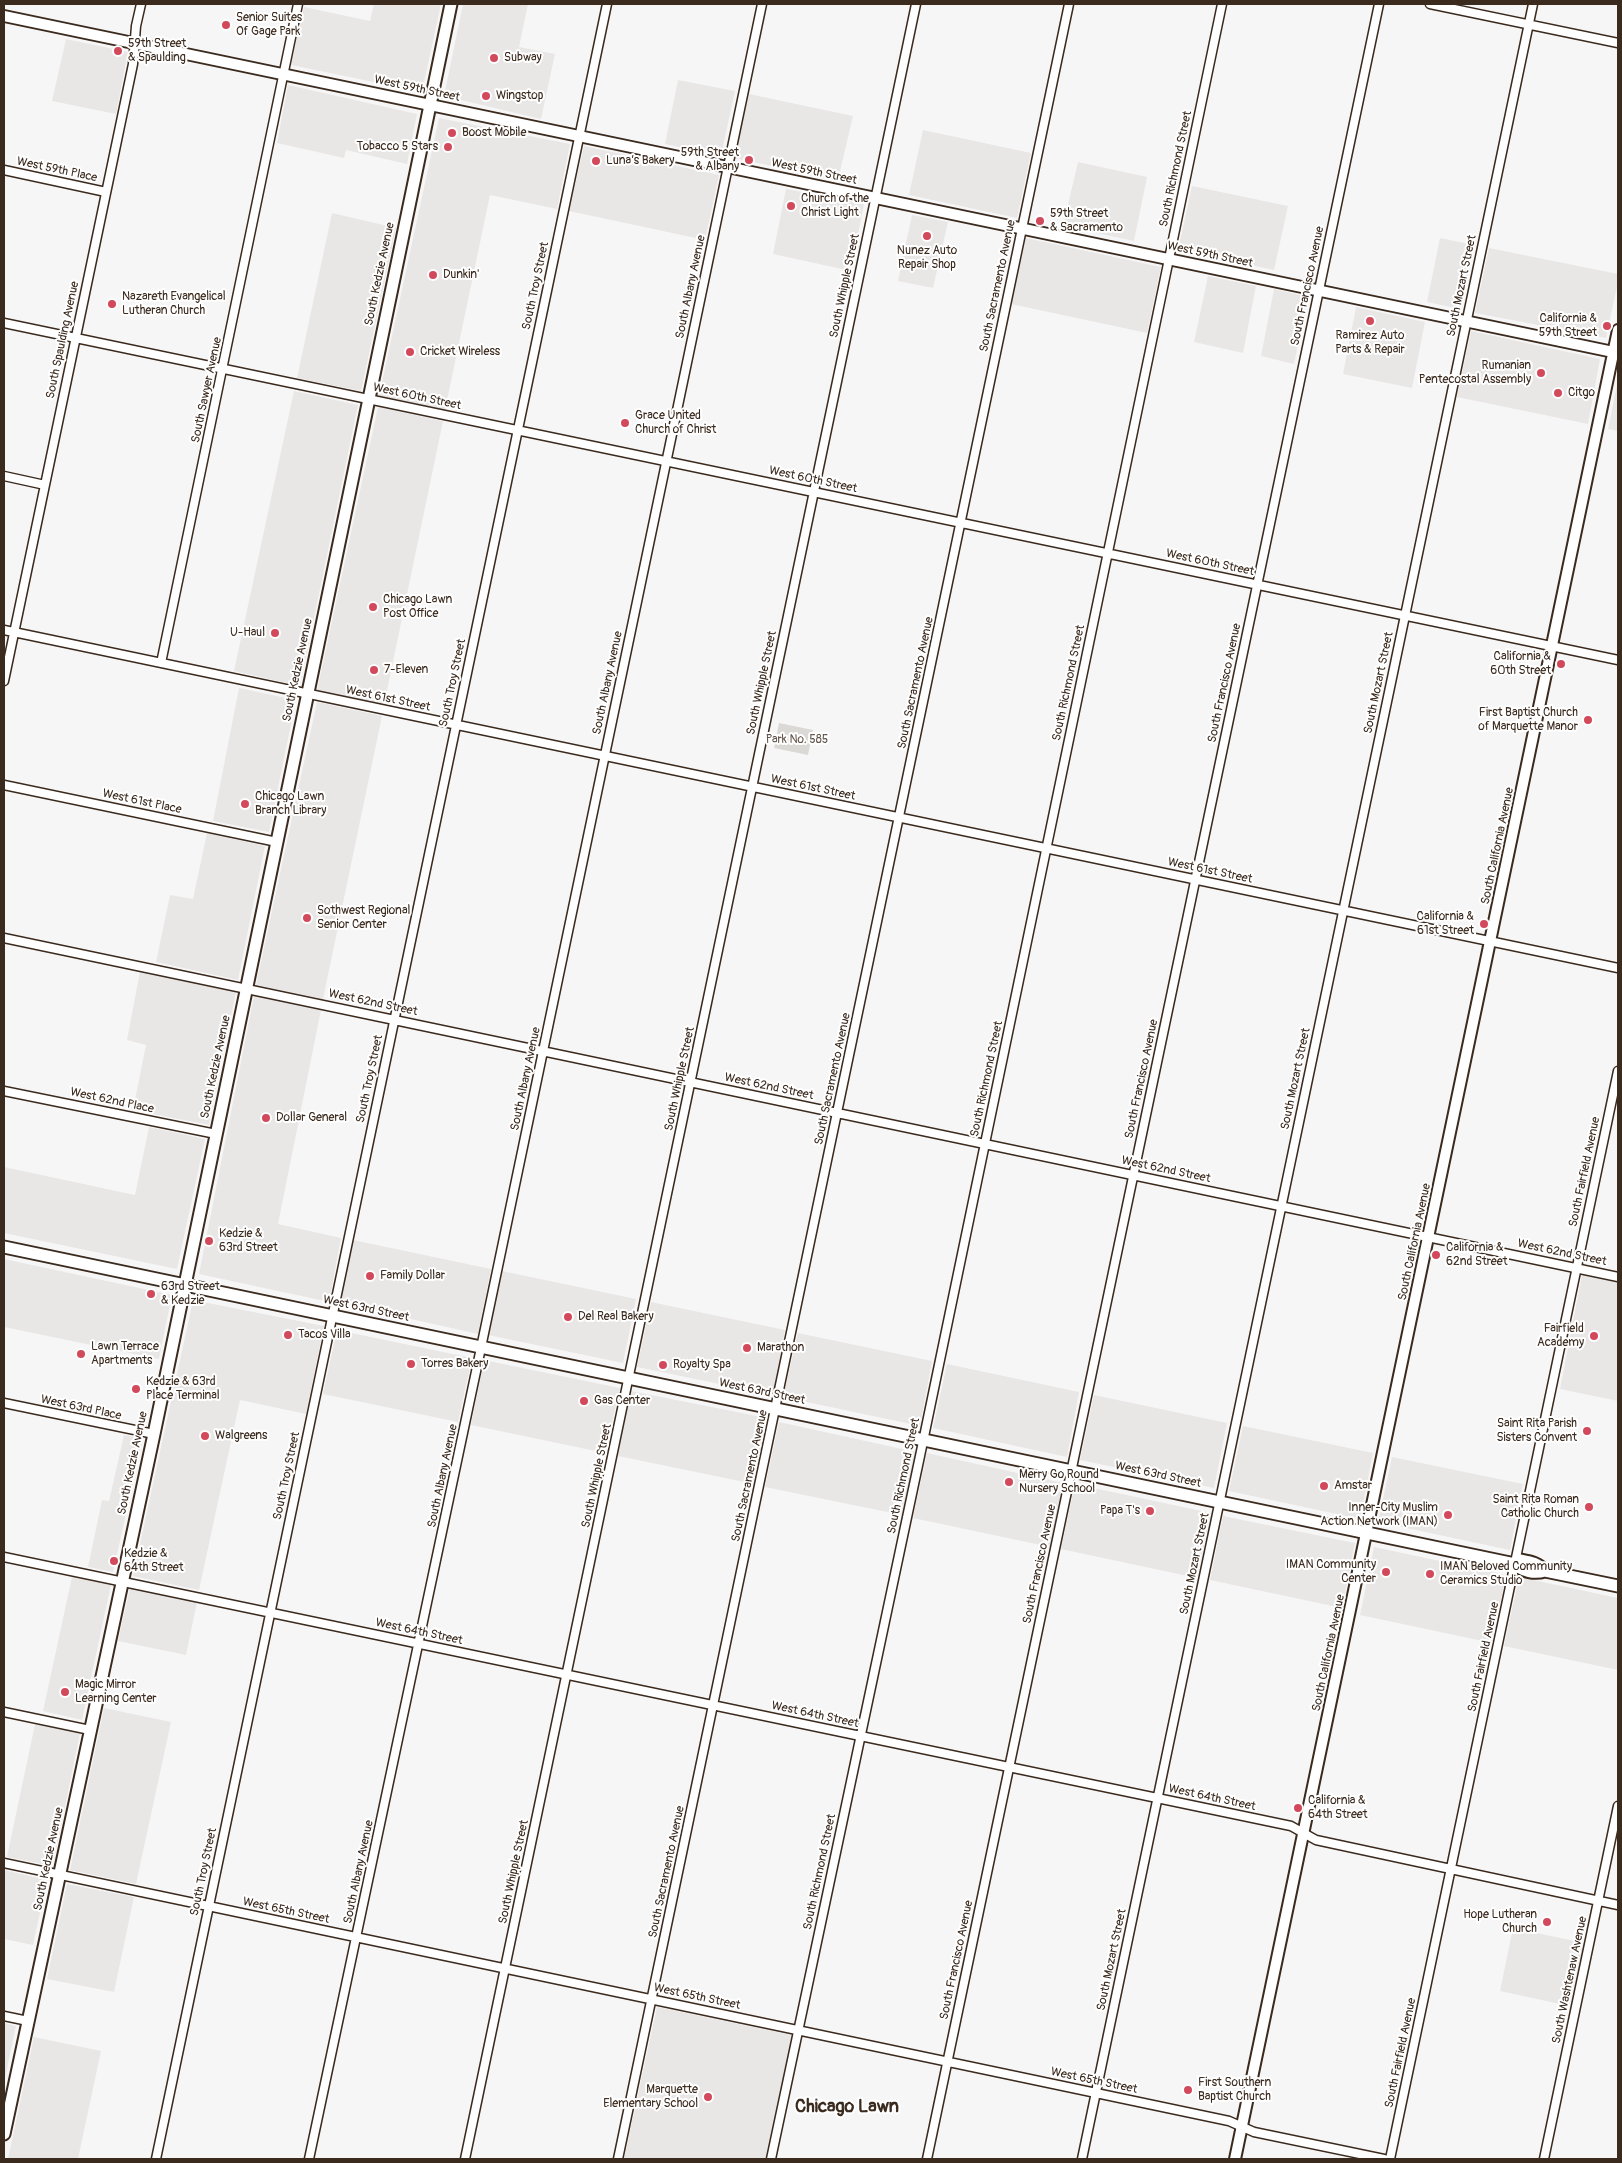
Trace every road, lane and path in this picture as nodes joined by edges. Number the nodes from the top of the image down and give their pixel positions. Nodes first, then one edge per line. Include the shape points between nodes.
1 (141, 4) edge
2 (298, 4) edge
3 (451, 4) edge
4 (606, 4) edge
5 (762, 4) edge
6 (916, 4) edge
7 (1069, 4) edge
8 (1222, 4) edge
9 (1379, 4) edge
10 (1430, 4) edge
11 (1533, 4) edge
12 (4, 16) edge
13 (1529, 24) junction
14 (135, 43) junction
15 (1618, 43) edge
16 (284, 74) junction
17 (430, 104) junction
18 (579, 136) junction
19 (728, 167) junction
20 (4, 170) edge
21 (106, 192) junction
22 (876, 198) junction
23 (1022, 228) junction
24 (1169, 259) junction
25 (1319, 290) junction
26 (1466, 321) junction
27 (4, 323) edge
28 (1618, 330) edge
29 (76, 338) junction
30 (1616, 352) edge
31 (222, 368) junction
32 (368, 399) junction
33 (517, 430) junction
34 (666, 461) junction
35 (4, 476) edge
36 (45, 485) junction
37 (814, 492) junction
38 (961, 522) junction
39 (1108, 553) junction
40 (1257, 584) junction
41 (1405, 615) junction
42 (4, 630) edge
43 (14, 632) junction
44 (1552, 646) junction
45 (1618, 660) edge
46 (161, 663) junction
47 (4, 681) edge
48 (307, 694) junction
49 (456, 725) junction
50 (605, 756) junction
51 (4, 785) edge
52 (752, 787) junction
53 (899, 817) junction
54 (276, 842) junction
55 (1046, 848) junction
56 (1195, 879) junction
57 (1343, 910) junction
58 (4, 938) edge
59 (1490, 941) junction
60 (1618, 968) edge
61 (246, 988) junction
62 (394, 1019) junction
63 (543, 1051) junction
64 (1618, 1071) edge
65 (691, 1082) junction
66 (4, 1091) edge
67 (837, 1112) junction
68 (216, 1134) junction
69 (985, 1144) junction
70 (1134, 1175) junction
71 (1281, 1206) junction
72 (1429, 1236) junction
73 (4, 1247) edge
74 (1577, 1268) junction
75 (1618, 1277) edge
76 (185, 1285) junction
77 (332, 1316) junction
78 (481, 1347) junction
79 (628, 1378) junction
80 (4, 1403) edge
81 (775, 1409) junction
82 (154, 1434) junction
83 (923, 1440) junction
84 (1072, 1471) junction
85 (1219, 1502) junction
86 (1367, 1533) junction
87 (4, 1556) edge
88 (1515, 1564) junction
89 (122, 1581) junction
90 (1618, 1586) edge
91 (270, 1612) junction
92 (419, 1643) junction
93 (566, 1674) junction
94 (713, 1705) junction
95 (4, 1712) edge
96 (90, 1730) junction
97 (860, 1736) junction
98 (1009, 1767) junction
99 (1157, 1798) junction
100 (1618, 1806) edge
101 (1303, 1834) junction
102 (4, 1863) edge
103 (1451, 1870) junction
104 (60, 1874) junction
105 (1598, 1901) junction
106 (1618, 1905) edge
107 (208, 1906) junction
108 (356, 1937) junction
109 (505, 1968) junction
110 (652, 1999) junction
111 (4, 2016) edge
112 (28, 2021) junction
113 (798, 2030) junction
114 (948, 2062) junction
115 (1096, 2093) junction
116 (1242, 2126) junction
117 (4, 2134) edge
118 (156, 2159) edge
119 (309, 2159) edge
120 (465, 2159) edge
121 (618, 2159) edge
122 (771, 2159) edge
123 (927, 2159) edge
124 (1082, 2159) edge
125 (1235, 2159) edge
126 (1384, 2159) edge
127 (1390, 2159) edge
128 (1544, 2159) edge

1 - 14 street, South Spaulding Avenue
2 - 16 street, South Sawyer Avenue
3 - 17 main road, South Kedzie Avenue
4 - 18 street, South Troy Street
5 - 19 street, South Albany Avenue
6 - 22 street, South Whipple Street
7 - 23 street, South Sacramento Avenue
8 - 24 street, South Richmond Street
9 - 25 street, South Francisco Avenue
10 - 13 street
11 - 13 street, South Mozart Street
12 - 14 street, West 59th Street
13 - 15 street
13 - 26 street, South Mozart Street
14 - 16 street, West 59th Street
14 - 21 street, South Spaulding Avenue
16 - 17 street, West 59th Street
16 - 31 street, South Sawyer Avenue
17 - 18 street, West 59th Street
17 - 32 main road, South Kedzie Avenue
18 - 19 street, West 59th Street
18 - 33 street, South Troy Street
19 - 22 street, West 59th Street
19 - 34 street, South Albany Avenue
20 - 21 street, West 59th Place
21 - 29 street, South Spaulding Avenue
22 - 23 street, West 59th Street
22 - 37 street, South Whipple Street
23 - 24 street, West 59th Street
23 - 38 street, South Sacramento Avenue
24 - 25 street, West 59th Street
24 - 39 street, South Richmond Street
25 - 26 street, West 59th Street
25 - 40 street, South Francisco Avenue
26 - 30 street, West 59th Street
26 - 41 street, South Mozart Street
27 - 29 street, West 60th Street
28 - 30 street, South California Avenue
29 - 31 street, West 60th Street
29 - 36 street, South Spaulding Avenue
30 - 44 street, South California Avenue
31 - 32 street, West 60th Street
31 - 46 street, South Sawyer Avenue
32 - 33 street, West 60th Street
32 - 48 main road, South Kedzie Avenue
33 - 34 street, West 60th Street
33 - 49 street, South Troy Street
34 - 37 street, West 60th Street
34 - 50 street, South Albany Avenue
35 - 36 street
36 - 43 street, South Spaulding Avenue
37 - 38 street, West 60th Street
37 - 52 street, South Whipple Street
38 - 39 street, West 60th Street
38 - 53 street, South Sacramento Avenue
39 - 40 street, West 60th Street
39 - 55 street, South Richmond Street
40 - 41 street, West 60th Street
40 - 56 street, South Francisco Avenue
41 - 44 street, West 60th Street
41 - 57 street, South Mozart Street
42 - 43 street, West 61st Street
43 - 46 street, West 61st Street
43 - 47 street, South Spaulding Avenue
44 - 45 street, West 60th Street
44 - 59 street, South California Avenue
46 - 48 street, West 61st Street
48 - 49 street, West 61st Street
48 - 54 main road, South Kedzie Avenue
49 - 50 street, West 61st Street
49 - 62 street, South Troy Street
50 - 52 street, West 61st Street
50 - 63 street, South Albany Avenue
51 - 54 street, West 61st Place
52 - 53 street, West 61st Street
52 - 65 street, South Whipple Street
53 - 55 street, West 61st Street
53 - 67 street, South Sacramento Avenue
54 - 61 main road, South Kedzie Avenue
55 - 56 street, West 61st Street
55 - 69 street, South Richmond Street
56 - 57 street, West 61st Street
56 - 70 street, South Francisco Avenue
57 - 59 street, West 61st Street
57 - 71 street, South Mozart Street
58 - 61 street, West 62nd Street
59 - 60 street, West 61st Street
59 - 72 street, South California Avenue
61 - 62 street, West 62nd Street
61 - 68 main road, South Kedzie Avenue
62 - 63 street, West 62nd Street
62 - 77 street, South Troy Street
63 - 65 street, West 62nd Street
63 - 78 street, South Albany Avenue
64 - 74 street, South Fairfield Avenue
65 - 67 street, West 62nd Street
65 - 79 street, South Whipple Street
66 - 68 street, West 62nd Place
67 - 69 street, West 62nd Street
67 - 81 street, South Sacramento Avenue
68 - 76 main road, South Kedzie Avenue
69 - 70 street, West 62nd Street
69 - 83 street, South Richmond Street
70 - 71 street, West 62nd Street
70 - 84 street, South Francisco Avenue
71 - 72 street, West 62nd Street
71 - 85 street, South Mozart Street
72 - 74 street, West 62nd Street
72 - 86 street, South California Avenue
73 - 76 main road, West 63rd Street
74 - 75 street, West 62nd Street
74 - 88 street, South Fairfield Avenue
76 - 77 main road, West 63rd Street
76 - 82 main road, South Kedzie Avenue
77 - 78 main road, West 63rd Street
77 - 91 street, South Troy Street
78 - 79 main road, West 63rd Street
78 - 92 street, South Albany Avenue
79 - 81 main road, West 63rd Street
79 - 93 street, South Whipple Street
80 - 82 street, West 63rd Place
81 - 83 main road, West 63rd Street
81 - 94 street, South Sacramento Avenue
82 - 89 main road, South Kedzie Avenue
83 - 84 main road, West 63rd Street
83 - 97 street, South Richmond Street
84 - 85 main road, West 63rd Street
84 - 98 street, South Francisco Avenue
85 - 86 main road, West 63rd Street
85 - 99 street, South Mozart Street
86 - 88 main road, West 63rd Street
86 - 101 street, South California Avenue
87 - 89 street, West 64th Street
88 - 90 main road, West 63rd Street via 1520,1560 1538,1564 1545,1571
88 - 103 street, South Fairfield Avenue
89 - 91 street, West 64th Street
89 - 96 main road, South Kedzie Avenue
91 - 92 street, West 64th Street
91 - 107 street, South Troy Street
92 - 93 street, West 64th Street
92 - 108 street, South Albany Avenue
93 - 94 street, West 64th Street
93 - 109 street, South Whipple Street
94 - 97 street, West 64th Street
94 - 110 street, South Sacramento Avenue
95 - 96 street
96 - 104 main road, South Kedzie Avenue
97 - 98 street, West 64th Street
97 - 113 street, South Richmond Street
98 - 99 street, West 64th Street
98 - 114 street, South Francisco Avenue
99 - 101 street, West 64th Street via 1292,1826
99 - 115 street, South Mozart Street
100 - 105 street, South Washtenaw Avenue
101 - 103 street, West 64th Street via 1316,1840
101 - 116 street, South California Avenue
102 - 104 street, West 65th Street
103 - 105 street, West 64th Street
103 - 127 street, South Fairfield Avenue
104 - 107 street, West 65th Street
104 - 112 main road, South Kedzie Avenue
105 - 106 street, West 64th Street
105 - 128 street, South Washtenaw Avenue
107 - 108 street, West 65th Street
107 - 118 street, South Troy Street
108 - 109 street, West 65th Street
108 - 119 street, South Albany Avenue
109 - 110 street, West 65th Street
109 - 120 street, South Whipple Street
110 - 113 street, West 65th Street
110 - 121 street, South Sacramento Avenue
111 - 112 street
112 - 117 main road, South Kedzie Avenue
113 - 114 street, West 65th Street
113 - 122 street, South Richmond Street
114 - 115 street, West 65th Street
114 - 123 street, South Francisco Avenue
115 - 116 street, West 65th Street
115 - 124 street, South Mozart Street
116 - 125 street, South California Avenue
116 - 126 street, West 65th Street via 1254,2132

